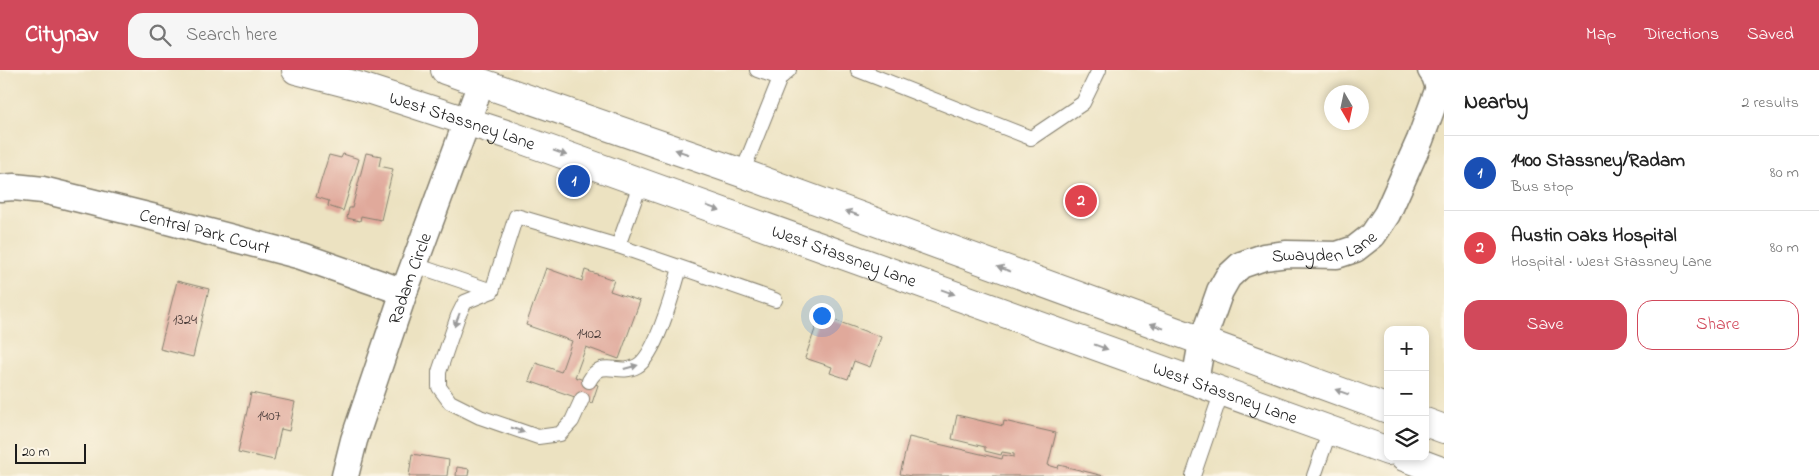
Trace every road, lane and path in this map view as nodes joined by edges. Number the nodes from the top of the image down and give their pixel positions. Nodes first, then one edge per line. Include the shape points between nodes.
1 (296, 70) edge
2 (445, 70) edge
3 (757, 70) edge
4 (858, 70) edge
5 (1099, 70) edge
6 (785, 74) edge
7 (1438, 81) edge
8 (481, 83) junction
9 (468, 121) junction
10 (742, 173) junction
11 (641, 182) junction
12 (0, 188) edge
13 (618, 246) junction
14 (415, 265) junction
15 (680, 268) junction
16 (492, 291) junction
17 (404, 292) junction
18 (775, 300) dead end
19 (1202, 342) junction
20 (589, 381) dead end
21 (1195, 381) junction
22 (1222, 391) junction
23 (582, 399) dead end
24 (1384, 408) edge
25 (1429, 423) edge
26 (1444, 429) edge
27 (1330, 430) junction
28 (1384, 450) edge
29 (1415, 461) edge
30 (1444, 472) edge
31 (345, 476) edge
32 (1193, 476) edge
33 (1314, 476) edge

1 - 9 main road, West Stassney Lane
2 - 8 main road
3 - 6 lane
4 - 5 lane via 1031,138 1083,103
6 - 10 lane
7 - 19 street, Swayden Lane via 1420,140 1388,214 1373,235 1355,249 1337,255 1287,254 1240,265 1220,291
8 - 9 street, Radam Circle
10 -> 8 main road
9 -> 11 main road, West Stassney Lane
9 - 14 street, Radam Circle
19 -> 10 main road
11 - 13 lane
11 -> 21 main road, West Stassney Lane
12 - 17 street, Central Park Court via 43,190 152,217 300,256
13 - 15 lane
13 - 16 lane via 516,216
14 - 16 lane
14 - 17 street, Radam Circle
15 - 18 lane
20 -> 15 lane via 601,368 628,369 645,359 664,323
16 -> 23 lane via 465,302 458,316 439,372 439,386 450,402 480,417 538,437 560,434 572,421
17 - 31 street, Radam Circle
19 - 21 street, Swayden Lane
24 -> 19 main road
21 - 22 main road, West Stassney Lane
22 - 27 main road, West Stassney Lane
22 - 32 lane
25 - 26 main road
27 - 28 main road, West Stassney Lane
27 - 33 lane
29 - 30 main road

